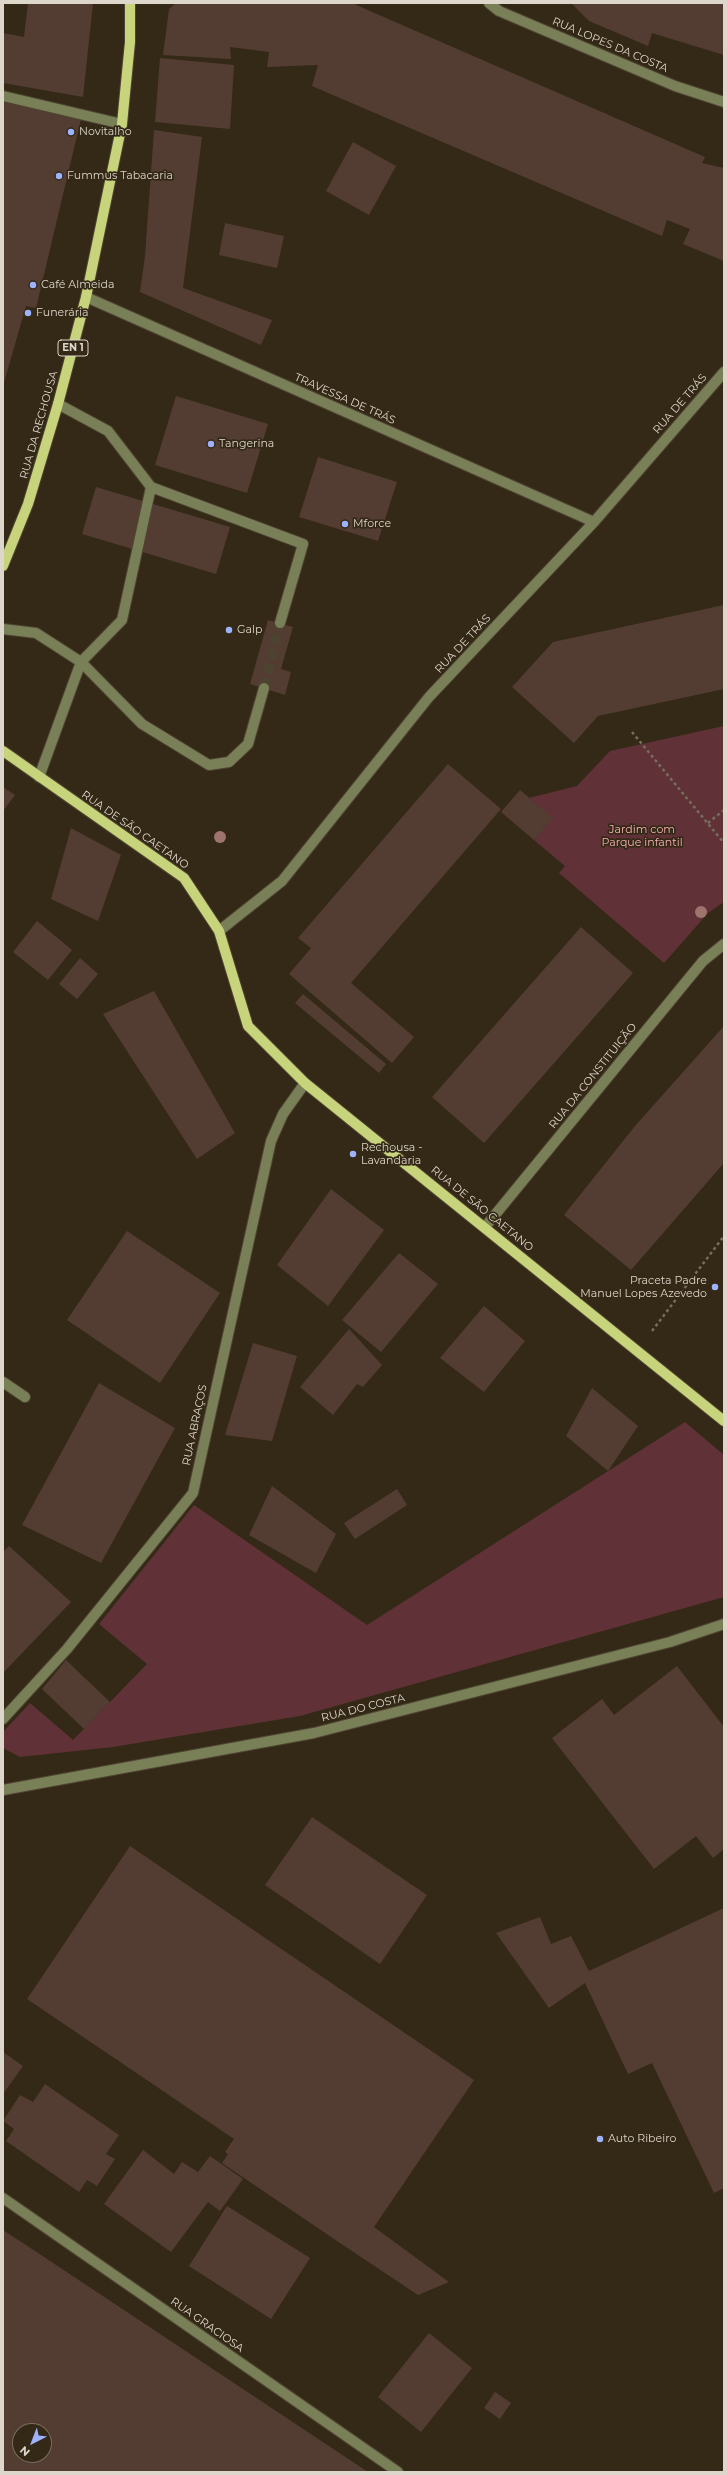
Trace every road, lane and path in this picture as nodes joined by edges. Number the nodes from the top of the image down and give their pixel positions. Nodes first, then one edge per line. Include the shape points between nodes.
1 (130, 3) edge
2 (489, 3) edge
3 (3, 96) edge
4 (724, 102) edge
5 (122, 124) junction
6 (86, 297) junction
7 (724, 372) edge
8 (58, 404) junction
9 (151, 487) junction
10 (594, 522) junction
11 (3, 566) edge
12 (280, 624) tunnel mouth
13 (3, 629) edge
14 (81, 662) junction
15 (264, 688) tunnel mouth
16 (632, 732) dead end
17 (3, 751) edge
18 (39, 777) junction
19 (724, 810) edge
20 (708, 823) junction
21 (724, 842) edge
22 (219, 931) junction
23 (724, 944) edge
24 (305, 1083) junction
25 (485, 1227) junction
26 (724, 1236) edge
27 (648, 1337) dead end
28 (3, 1382) edge
29 (25, 1397) dead end
30 (724, 1421) edge
31 (724, 1624) edge
32 (3, 1718) edge
33 (3, 1790) edge
34 (3, 2198) edge
35 (398, 2472) edge

1 - 5 main road, RUA DA RECHOUSA / EN 1 via 130,42
2 - 4 street, RUA LOPES DA COSTA via 499,11 675,86
3 - 5 street
5 - 6 main road, RUA DA RECHOUSA / EN 1
6 - 8 main road, RUA DA RECHOUSA / EN 1
6 - 10 street, TRAVESSA DE TRÁS
7 - 10 street, RUA DE TRÁS
8 - 9 street via 108,431
8 - 11 main road, RUA DA RECHOUSA / EN 1 via 28,504
9 - 12 street via 303,544
9 - 14 street via 122,620
10 - 22 street, RUA DE TRÁS via 430,697 282,881
13 - 14 street via 36,633
14 - 15 street via 142,724 209,765 229,762 248,744
14 - 18 street
16 - 20 path
17 - 18 main road, RUA DE SÃO CAETANO
18 - 22 main road, RUA DE SÃO CAETANO via 184,878
19 - 20 path
20 - 21 path
22 - 24 main road, RUA DE SÃO CAETANO via 248,1026
23 - 25 street, RUA DA CONSTITUIÇÃO via 703,960
24 - 25 main road, RUA DE SÃO CAETANO
24 - 32 street, RUA ABRAÇOS via 283,1114 271,1141 193,1493 66,1649
25 - 30 main road, RUA DE SÃO CAETANO
26 - 27 path
28 - 29 street
31 - 33 street, RUA DO COSTA via 670,1642 314,1733
34 - 35 street, RUA GRACIOSA

